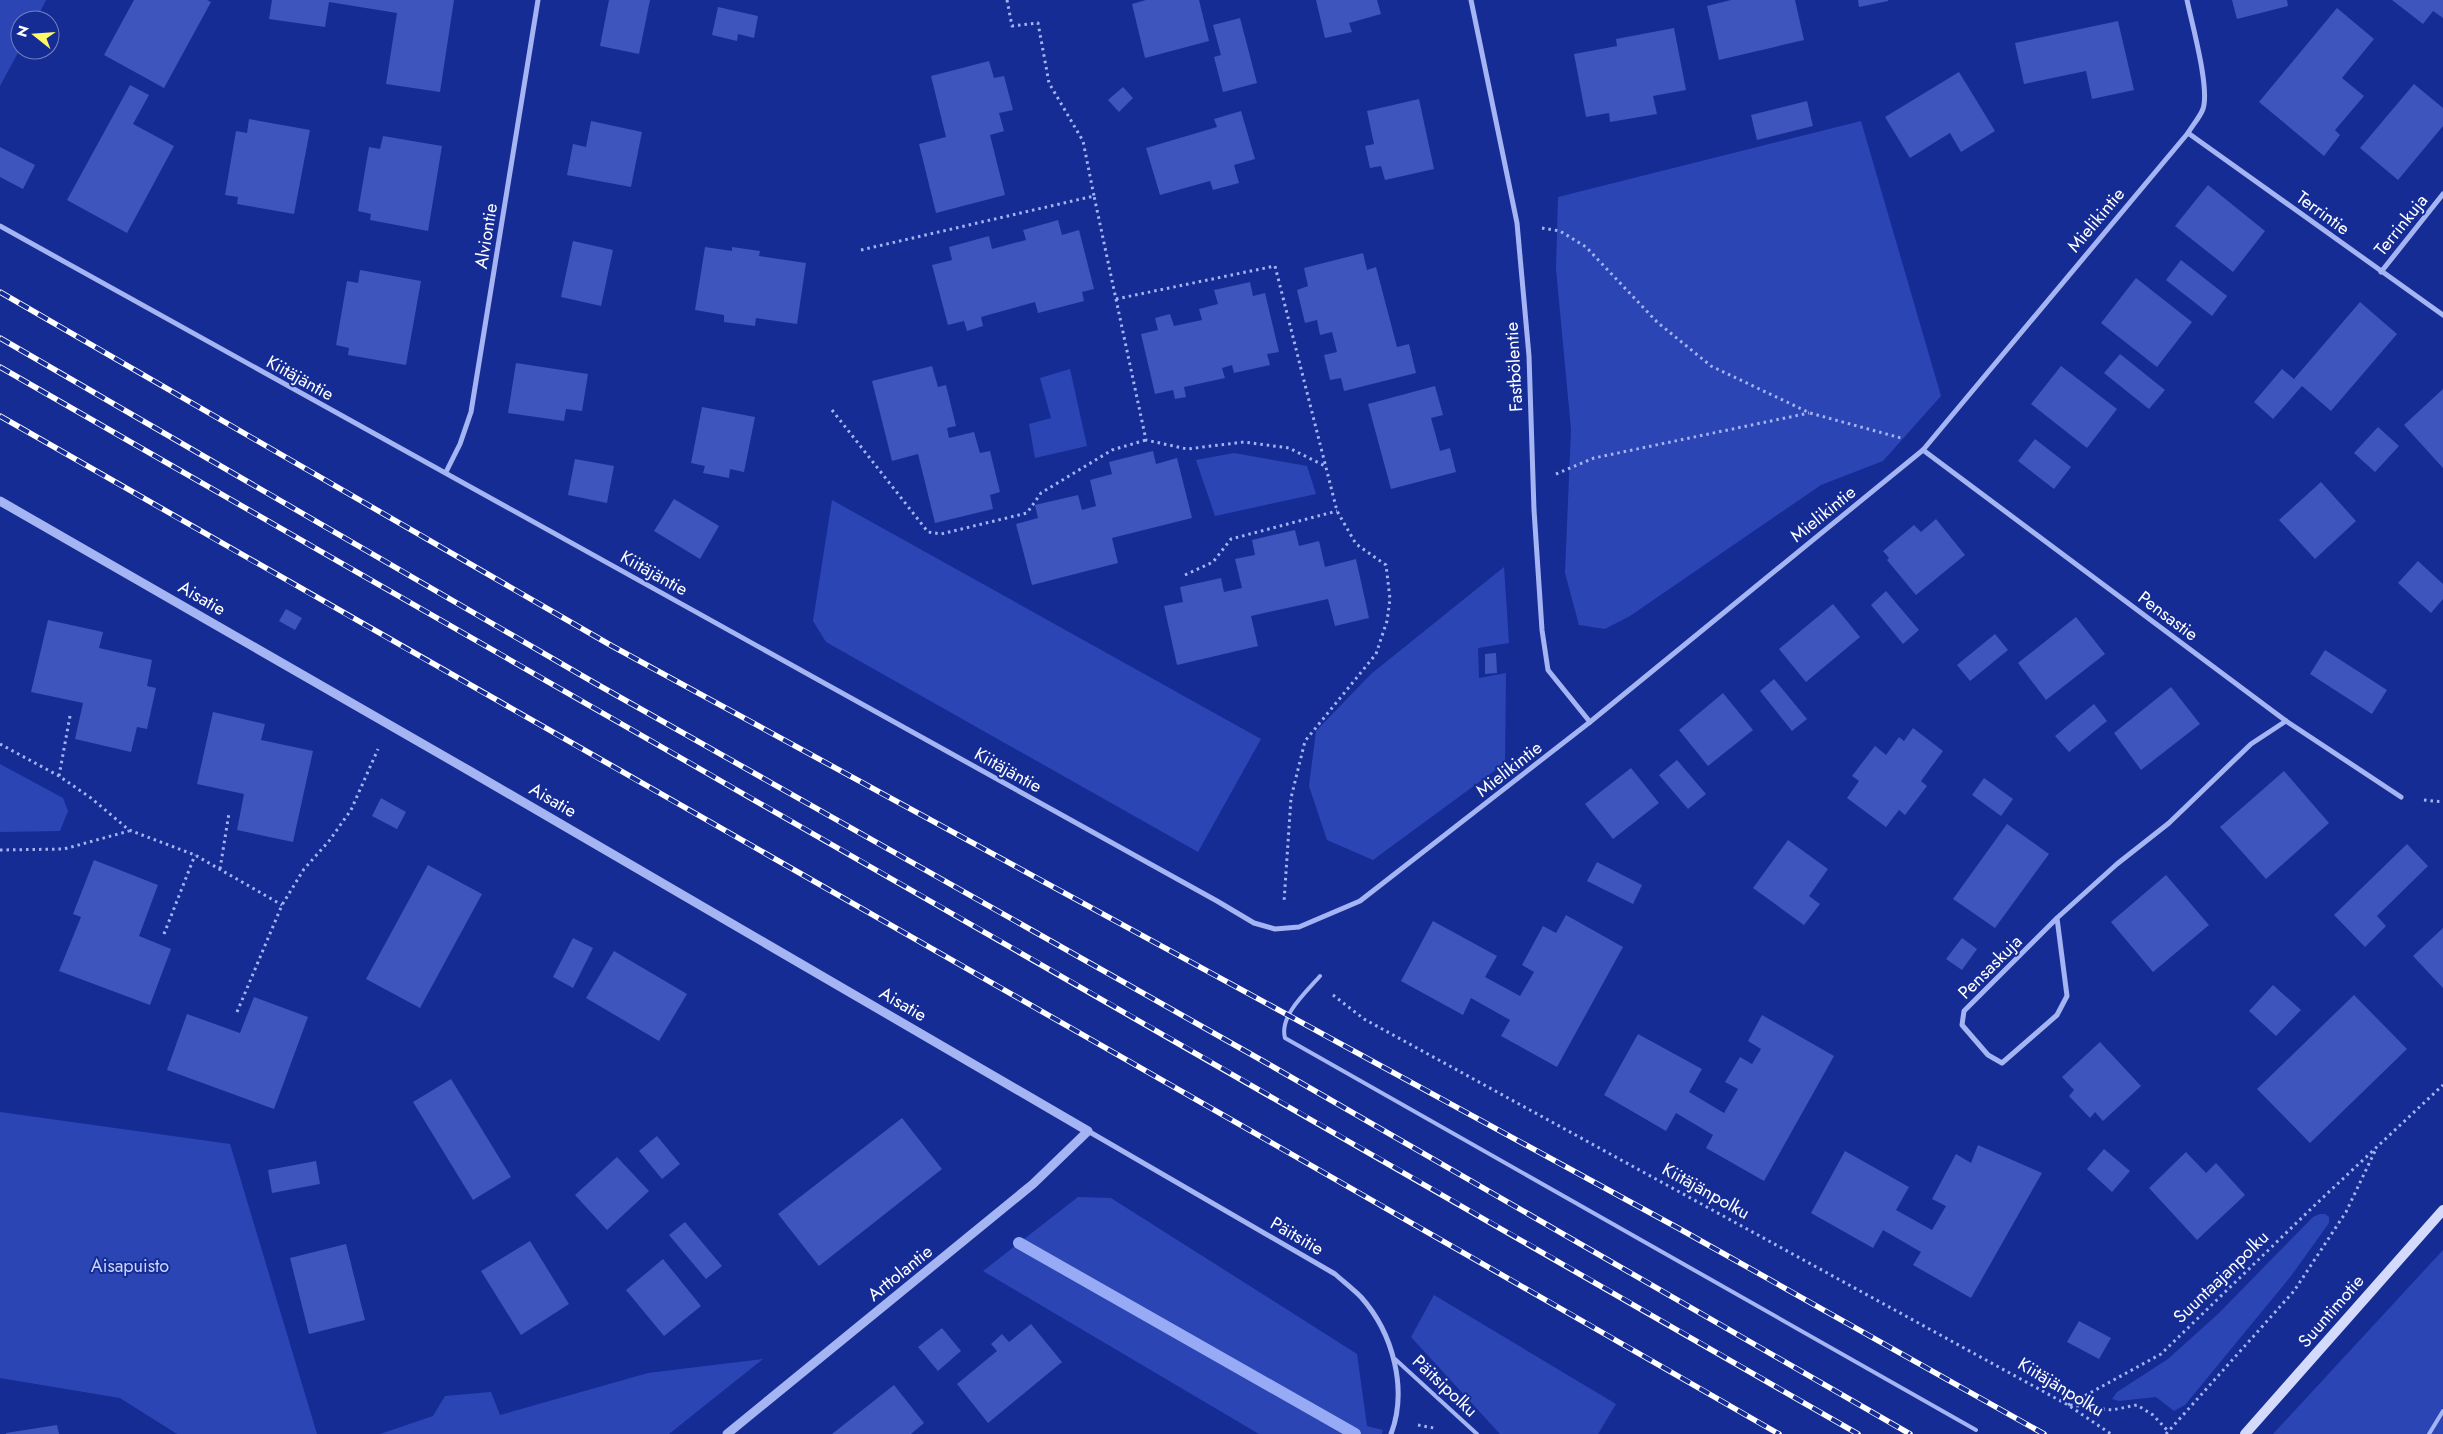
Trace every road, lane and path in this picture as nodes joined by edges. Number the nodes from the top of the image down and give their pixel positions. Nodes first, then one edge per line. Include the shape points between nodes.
1 (538, 0) edge
2 (1007, 0) edge
3 (1471, 0) edge
4 (2187, 0) edge
5 (2188, 133) junction
6 (2443, 194) edge
7 (1094, 196) junction
8 (1516, 223) junction
9 (0, 226) edge
10 (860, 250) dead end
11 (2381, 272) junction
12 (1116, 299) junction
13 (2443, 315) edge
14 (832, 410) dead end
15 (1810, 413) junction
16 (1146, 440) junction
17 (1923, 450) junction
18 (1325, 466) junction
19 (446, 472) junction
20 (1533, 484) junction
21 (0, 502) edge
22 (1336, 511) junction
23 (1185, 575) dead end
24 (70, 716) dead end
25 (2286, 721) junction
26 (1590, 722) junction
27 (0, 744) edge
28 (378, 749) dead end
29 (59, 776) junction
30 (2401, 797) dead end
31 (229, 813) dead end
32 (129, 830) junction
33 (0, 850) edge
34 (195, 855) junction
35 (220, 870) junction
36 (1284, 902) dead end
37 (282, 905) junction
38 (2057, 918) junction
39 (1299, 927) joint
40 (164, 934) dead end
41 (1320, 976) joint
42 (237, 1012) dead end
43 (2443, 1085) edge
44 (1088, 1130) junction
45 (2377, 1148) junction
46 (2443, 1210) edge
47 (1395, 1359) junction
48 (2068, 1405) junction
49 (2443, 1411) edge
50 (1976, 1430) dead end
51 (2167, 1433) edge
52 (727, 1434) edge
53 (1391, 1434) edge
54 (1477, 1434) edge
55 (2111, 1434) edge
56 (2245, 1434) edge
57 (2430, 1434) edge

1 - 19 street, Alviontie via 471,412
2 - 7 path via 1012,26 1038,23 1049,83 1083,142
3 - 8 street, Fastbölentie
4 - 5 street, Mielikintie via 2204,92 2203,109
5 - 11 street, Terrintie
5 - 17 street, Mielikintie
6 - 11 street, Terrinkuja
7 - 10 path
7 - 12 path
8 - 15 path via 1560,231 1586,247 1657,322 1711,366
8 - 20 street, Fastbölentie via 1529,356
9 - 19 street, Kiitäjäntie
11 - 13 street, Terrintie
12 - 16 path
12 - 18 path via 1274,266
14 - 16 path via 928,532 941,534 1027,513 1041,494 1112,450
15 - 17 path via 1900,437
15 - 20 path via 1594,458
16 - 18 path via 1187,449 1244,442 1288,448
17 - 25 street, Pensastie
17 - 26 street, Mielikintie
18 - 22 path
19 - 39 street, Kiitäjäntie via 1254,923 1275,929
20 - 26 street, Fastbölentie via 1542,630 1548,670
21 - 44 street, Aisatie
22 - 23 path via 1231,539 1213,562
22 - 36 path via 1356,544 1386,565 1390,598 1387,621 1376,654 1305,741 1291,798
24 - 29 path
25 - 30 street, Pensastie
25 - 38 street, Pensaskuja via 2252,744 2169,822
26 - 39 street, Mielikintie via 1360,901
27 - 29 path
28 - 37 path via 351,810 330,842 304,869
29 - 32 path
31 - 35 path
32 - 33 path via 64,849
32 - 34 path
34 - 35 path
34 - 40 path
35 - 37 path
37 - 42 path
38 - 38 street, Pensaskuja via 1964,1011 1962,1025 1988,1055 2002,1064 2057,1015 2067,996
41 - 48 path, Kiitäjänpolku via 1329,992 1364,1018
41 - 50 lane via 1289,1016 1283,1030 1285,1038
43 - 45 path, Suuntaajanpolku
44 - 47 street, Päitsitie via 1335,1274 1362,1298 1381,1327
44 - 52 street, Arttolantie via 1033,1184
45 - 48 path, Suuntaajanpolku via 2161,1354
45 - 51 path via 2346,1212 2294,1291
46 - 56 main road, Suuntimotie
47 - 53 street, Päitsitie via 1396,1420
47 - 54 lane, Päitsipolku
48 - 51 path via 2112,1410 2137,1405 2153,1415
48 - 55 path, Kiitäjänpolku
49 - 57 lane

